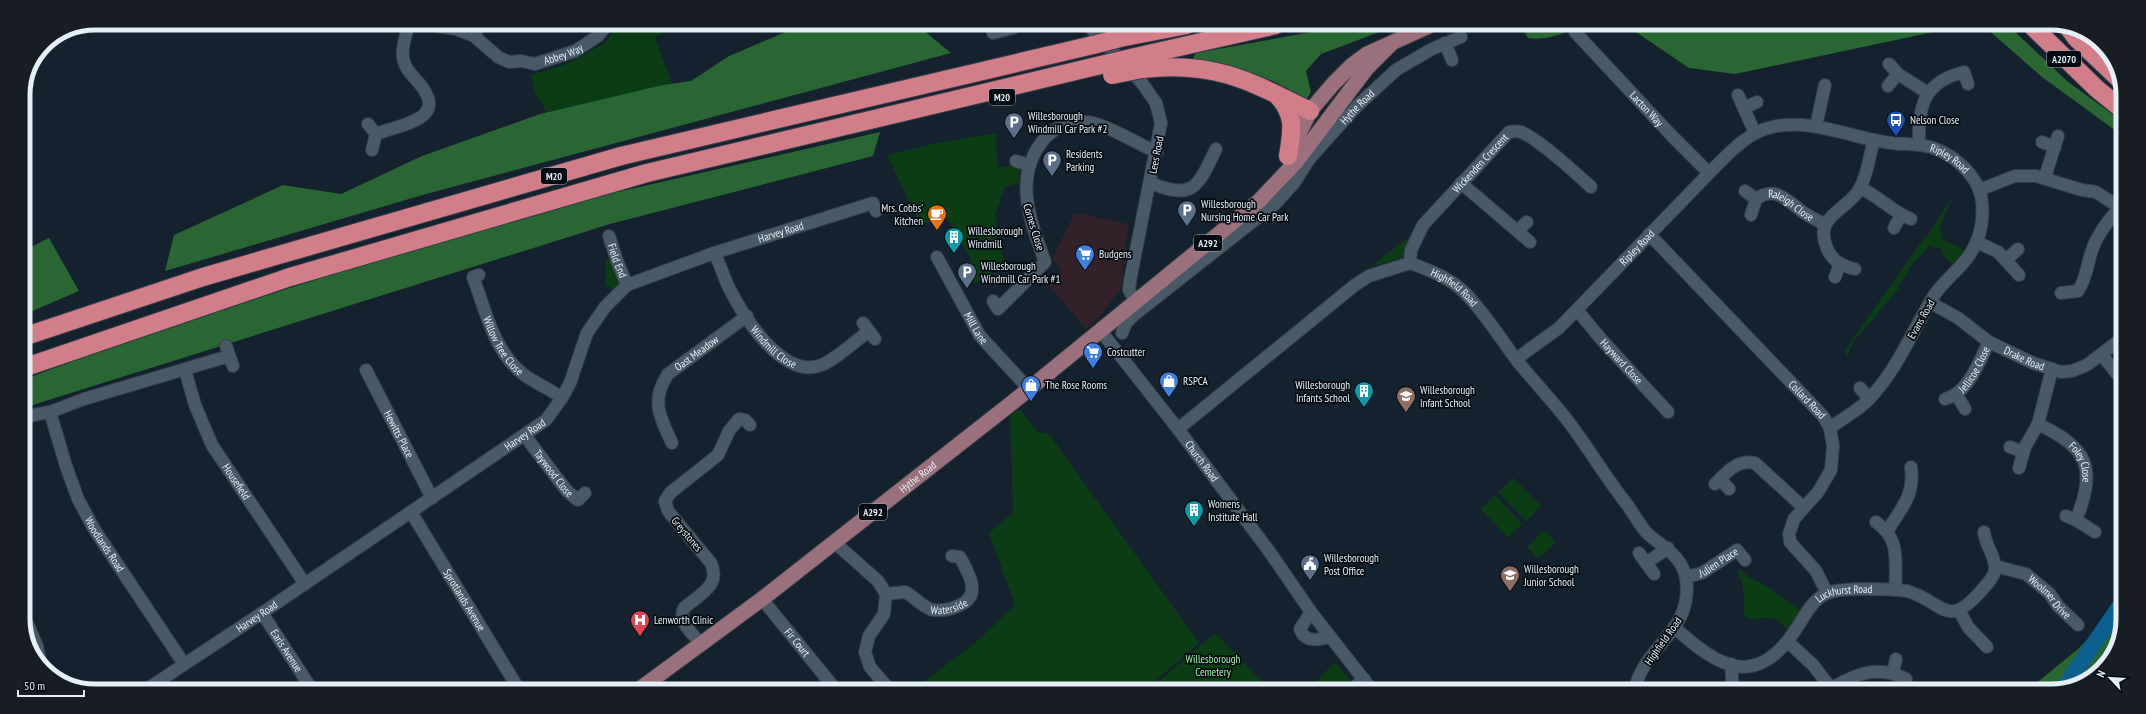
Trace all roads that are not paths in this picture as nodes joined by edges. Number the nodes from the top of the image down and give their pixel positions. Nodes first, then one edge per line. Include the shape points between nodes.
1 (407, 30) edge
2 (459, 30) edge
3 (477, 30) edge
4 (603, 30) edge
5 (993, 30) edge
6 (1005, 30) edge
7 (1161, 30) edge
8 (1258, 30) edge
9 (1420, 30) edge
10 (2036, 30) edge
11 (1575, 32) dead end
12 (1091, 33) edge
13 (2076, 35) edge
14 (474, 36) junction
15 (1461, 37) dead end
16 (1392, 43) junction
17 (1445, 43) junction
18 (1452, 60) dead end
19 (1139, 63) junction
20 (1889, 64) dead end
21 (1367, 68) junction
22 (2112, 71) edge
23 (1898, 74) junction
24 (1968, 84) dead end
25 (1825, 85) dead end
26 (1888, 86) dead end
27 (1928, 93) junction
28 (1277, 94) junction
29 (1738, 95) dead end
30 (1757, 102) dead end
31 (2116, 105) edge
32 (1744, 108) junction
33 (1310, 111) junction
34 (368, 124) dead end
35 (1816, 126) junction
36 (1755, 133) junction
37 (376, 134) junction
38 (1874, 140) junction
39 (2042, 142) dead end
40 (1919, 144) junction
41 (1216, 149) dead end
42 (372, 150) dead end
43 (1156, 152) junction
44 (1288, 156) junction
45 (1016, 161) dead end
46 (1030, 165) junction
47 (1709, 173) junction
48 (2045, 177) junction
49 (1151, 182) junction
50 (1461, 183) junction
51 (1282, 187) junction
52 (1591, 187) dead end
53 (1860, 188) junction
54 (1979, 190) junction
55 (1745, 191) dead end
56 (1756, 199) junction
57 (2116, 205) edge
58 (876, 211) dead end
59 (2116, 214) edge
60 (1751, 215) dead end
61 (1825, 225) junction
62 (1894, 228) dead end
63 (1649, 234) junction
64 (609, 236) dead end
65 (1530, 242) dead end
66 (1977, 242) junction
67 (2018, 249) dead end
68 (714, 253) junction
69 (937, 257) dead end
70 (2006, 260) junction
71 (1410, 263) junction
72 (1840, 264) junction
73 (1855, 269) dead end
74 (479, 275) dead end
75 (2019, 275) dead end
76 (1835, 277) dead end
77 (1172, 279) junction
78 (628, 284) junction
79 (2061, 293) dead end
80 (994, 301) dead end
81 (1135, 301) junction
82 (1931, 303) junction
83 (1577, 310) junction
84 (747, 316) junction
85 (1100, 330) junction
86 (869, 331) dead end
87 (1122, 333) dead end
88 (30, 335) edge
89 (1990, 342) junction
90 (2116, 343) edge
91 (2102, 355) junction
92 (230, 356) dead end
93 (1516, 359) junction
94 (30, 366) edge
95 (2052, 369) junction
96 (185, 370) junction
97 (366, 370) dead end
98 (2116, 373) edge
99 (1860, 388) dead end
100 (1029, 389) junction
101 (562, 398) junction
102 (1869, 399) junction
103 (1965, 409) dead end
104 (50, 412) junction
105 (1668, 412) dead end
106 (30, 416) edge
107 (2038, 424) junction
108 (750, 426) dead end
109 (1830, 428) junction
110 (1178, 429) junction
111 (525, 436) junction
112 (672, 444) dead end
113 (2010, 447) dead end
114 (2023, 452) junction
115 (1911, 467) dead end
116 (2019, 468) dead end
117 (1729, 489) dead end
118 (585, 493) dead end
119 (432, 498) junction
120 (1803, 507) junction
121 (411, 512) junction
122 (1876, 522) dead end
123 (1888, 530) junction
124 (1984, 532) dead end
125 (2095, 532) dead end
126 (834, 542) junction
127 (1668, 548) junction
128 (959, 554) dead end
129 (1745, 560) dead end
130 (1995, 566) junction
131 (1654, 574) dead end
132 (1686, 577) junction
133 (305, 584) junction
134 (1896, 590) junction
135 (1827, 593) junction
136 (886, 594) junction
137 (762, 600) junction
138 (1959, 610) junction
139 (1311, 612) junction
140 (262, 613) junction
141 (2070, 623) dead end
142 (1674, 627) junction
143 (1330, 637) junction
144 (1788, 642) junction
145 (701, 644) junction
146 (1987, 647) dead end
147 (1896, 659) dead end
148 (184, 664) junction
149 (1730, 664) junction
150 (1893, 673) junction
151 (1364, 679) junction
152 (1906, 679) dead end
153 (154, 684) edge
154 (308, 684) edge
155 (516, 684) edge
156 (646, 684) edge
157 (831, 684) edge
158 (885, 684) edge
159 (1358, 684) edge
160 (1368, 684) edge
161 (1636, 684) edge
162 (1732, 684) edge
163 (1829, 684) edge
164 (1842, 684) edge

1 - 37 street via 403,59 410,73 427,93 430,102 428,111 416,122
2 - 14 street, Abbey Way
3 - 14 street
4 - 14 street, Abbey Way via 581,48 539,64 509,62 498,57
5 - 6 street via 993,33
7 - 12 highway, M20, bridge via 1120,38
8 - 19 highway, M20
9 - 16 main road, Hythe Road / A292
10 - 31 highway, A2070 via 2097,90
11 - 47 street, Lacton Way via 1591,39 1671,135
12 - 43 street, Lees Road via 1142,83 1156,103 1162,127
12 - 88 highway, M20 via 621,156 203,277
13 - 22 highway, A2070
15 - 17 street, Hythe Road
16 - 21 main road, Hythe Road / A292
16 - 33 main road, Hythe Road / A292 via 1367,54 1352,65
17 - 18 street
17 - 51 street, Hythe Road via 1396,70 1357,106
19 - 28 highway, M20 via 1215,70
19 - 94 highway, M20, bridge via 892,114 647,173 290,277
20 - 23 street
21 - 33 main road via 1347,81 1321,110
21 - 51 main road, Hythe Road / A292 via 1296,162
23 - 26 street
23 - 27 street
24 - 27 street via 1964,72 1949,76
25 - 35 street via 1828,99
27 - 40 street via 1919,116
28 - 33 highway, M20
28 - 44 highway via 1288,109 1291,121
29 - 32 street
30 - 32 street
32 - 36 street
33 - 44 main road, Hythe Road / A292
34 - 37 street
35 - 36 street, Ripley Road via 1782,125
35 - 38 street, Ripley Road
36 - 47 street, Ripley Road
37 - 42 street
38 - 40 street, Ripley Road
38 - 53 street, Raleigh Close
39 - 48 street via 2057,142
40 - 54 street, Ripley Road via 1944,152 1966,168
41 - 49 street via 1203,175 1186,192 1169,190
43 - 46 street, Cornes Close via 1098,124 1074,122 1052,131 1035,152
43 - 49 street, Lees Road
44 - 51 main road, Hythe Road / A292
45 - 46 street
46 - 80 street, Cornes Close via 1025,186 1027,207 1045,262 998,309
47 - 63 street, Ripley Road
48 - 54 street via 2015,176
48 - 57 street via 2082,190 2096,192
49 - 81 street, Lees Road via 1130,281 1129,290
50 - 52 street, Wickenden Crescent via 1505,135 1516,131 1527,135 1582,170
50 - 65 street via 1522,226
50 - 71 street, Wickenden Crescent via 1423,224 1411,250
51 - 77 main road, Hythe Road / A292 via 1259,201
53 - 61 street, Raleigh Close
53 - 62 street via 1906,217
54 - 66 street, Evans Road via 1982,220
55 - 56 street, Raleigh Close
56 - 60 street, Raleigh Close
56 - 61 street, Raleigh Close via 1765,194 1780,194
58 - 68 street, Harvey Road via 873,203
59 - 79 street via 2095,242 2082,295
61 - 72 street, Raleigh Close via 1825,244 1832,258
63 - 83 street, Ripley Road
63 - 109 street, Collard Road via 1823,416
64 - 78 street, Field End
66 - 70 street via 1998,252
66 - 82 street, Evans Road
67 - 70 street
68 - 78 street, Harvey Road
68 - 84 street, Windmill Close via 729,288
69 - 100 street, Mill Lane via 980,336
70 - 75 street
71 - 93 street, Highfield Road via 1464,291
71 - 110 street via 1369,276 1355,285
72 - 73 street
72 - 76 street
74 - 101 street, Willow Tree Close via 473,277 490,325 504,354 522,373
77 - 81 main road, Hythe Road / A292
77 - 87 street, Hythe Road via 1126,323
78 - 101 street, Harvey Road via 599,314 587,334
81 - 85 main road, Hythe Road / A292
82 - 89 street, Drake Road via 1954,315
82 - 102 street, Evans Road via 1895,365
83 - 93 street, Ripley Road via 1559,328
83 - 105 street, Hayward Close
84 - 86 street, Windmill Close via 774,352 784,360 804,367 824,364
84 - 112 street, Oast Meadow via 668,374 661,384 657,408
85 - 100 main road, Hythe Road / A292
85 - 110 street, Church Road
89 - 95 street, Drake Road via 2033,363
89 - 103 street, Jellicoe Close via 1965,386 1951,397
90 - 91 street, Drake Road
91 - 95 street, Drake Road via 2072,371 2061,372
91 - 98 street
92 - 96 street
93 - 127 street, Highfield Road via 1570,424 1646,531
95 - 107 street
96 - 104 street via 84,399
96 - 133 street, Housefield via 195,405 212,445
97 - 119 street, Hewitts Place
99 - 102 street
100 - 126 main road, Hythe Road / A292
101 - 111 street, Harvey Road via 546,420
102 - 109 street, Evans Road
104 - 106 street
104 - 148 street, Woodlands Road via 78,499 94,529
107 - 114 street
107 - 125 street, Foley Close via 2075,446 2082,459 2087,486 2071,518
108 - 145 street, Greystones via 745,420 739,419 729,431 718,454 670,493 666,501 668,511 711,563 715,573 712,584 681,612 682,619
109 - 120 street, Collard Road via 1834,446 1831,470 1818,492
110 - 139 street, Church Road
111 - 118 street, Taywood Close via 567,491 578,500
111 - 119 street, Harvey Road
113 - 114 street
114 - 116 street
115 - 123 street via 1919,480 1903,510
117 - 120 street via 1718,482 1736,464 1755,463
119 - 121 street, Harvey Road
120 - 135 street, Collard Road via 1790,526 1790,542 1816,572
121 - 133 street, Harvey Road
121 - 155 street, Sprotlands Avenue
122 - 123 street
123 - 134 street via 1895,555
124 - 130 street
126 - 136 street via 878,581
126 - 137 main road, Hythe Road / A292
127 - 131 street via 1643,558
127 - 132 street, Highfield Road via 1678,558
128 - 136 street, Waterside via 972,584 969,599 965,603 954,608 934,610 905,592
129 - 132 street, Julien Place via 1737,550 1702,573
130 - 138 street via 1987,584 1968,605
130 - 141 street, Woolmer Drive via 2026,574 2050,594
132 - 142 street, Highfield Road via 1685,606
133 - 140 street, Harvey Road
134 - 135 street, Luckhurst Road via 1840,590
134 - 138 street, Luckhurst Road via 1916,594 1945,611
135 - 144 street, Luckhurst Road via 1810,607
136 - 158 street via 884,614 869,636 865,652 870,667
137 - 145 main road, Hythe Road / A292
137 - 157 street, Fir Court
138 - 146 street via 1972,632
139 - 143 street, Church Road
139 - 143 street via 1300,629 1302,634 1309,640
140 - 148 street, Harvey Road
140 - 154 street, Earls Avenue
142 - 149 street, Luckhurst Road via 1712,657
142 - 161 street, Highfield Road via 1637,677
143 - 151 street, Church Road
144 - 149 street, Luckhurst Road via 1770,660 1757,666
144 - 163 street via 1813,664
145 - 156 main road, Hythe Road / A292
147 - 150 street
148 - 153 street, Harvey Road
149 - 162 street
150 - 152 street
150 - 164 street via 1862,673
151 - 159 street
151 - 160 street, Church Road

